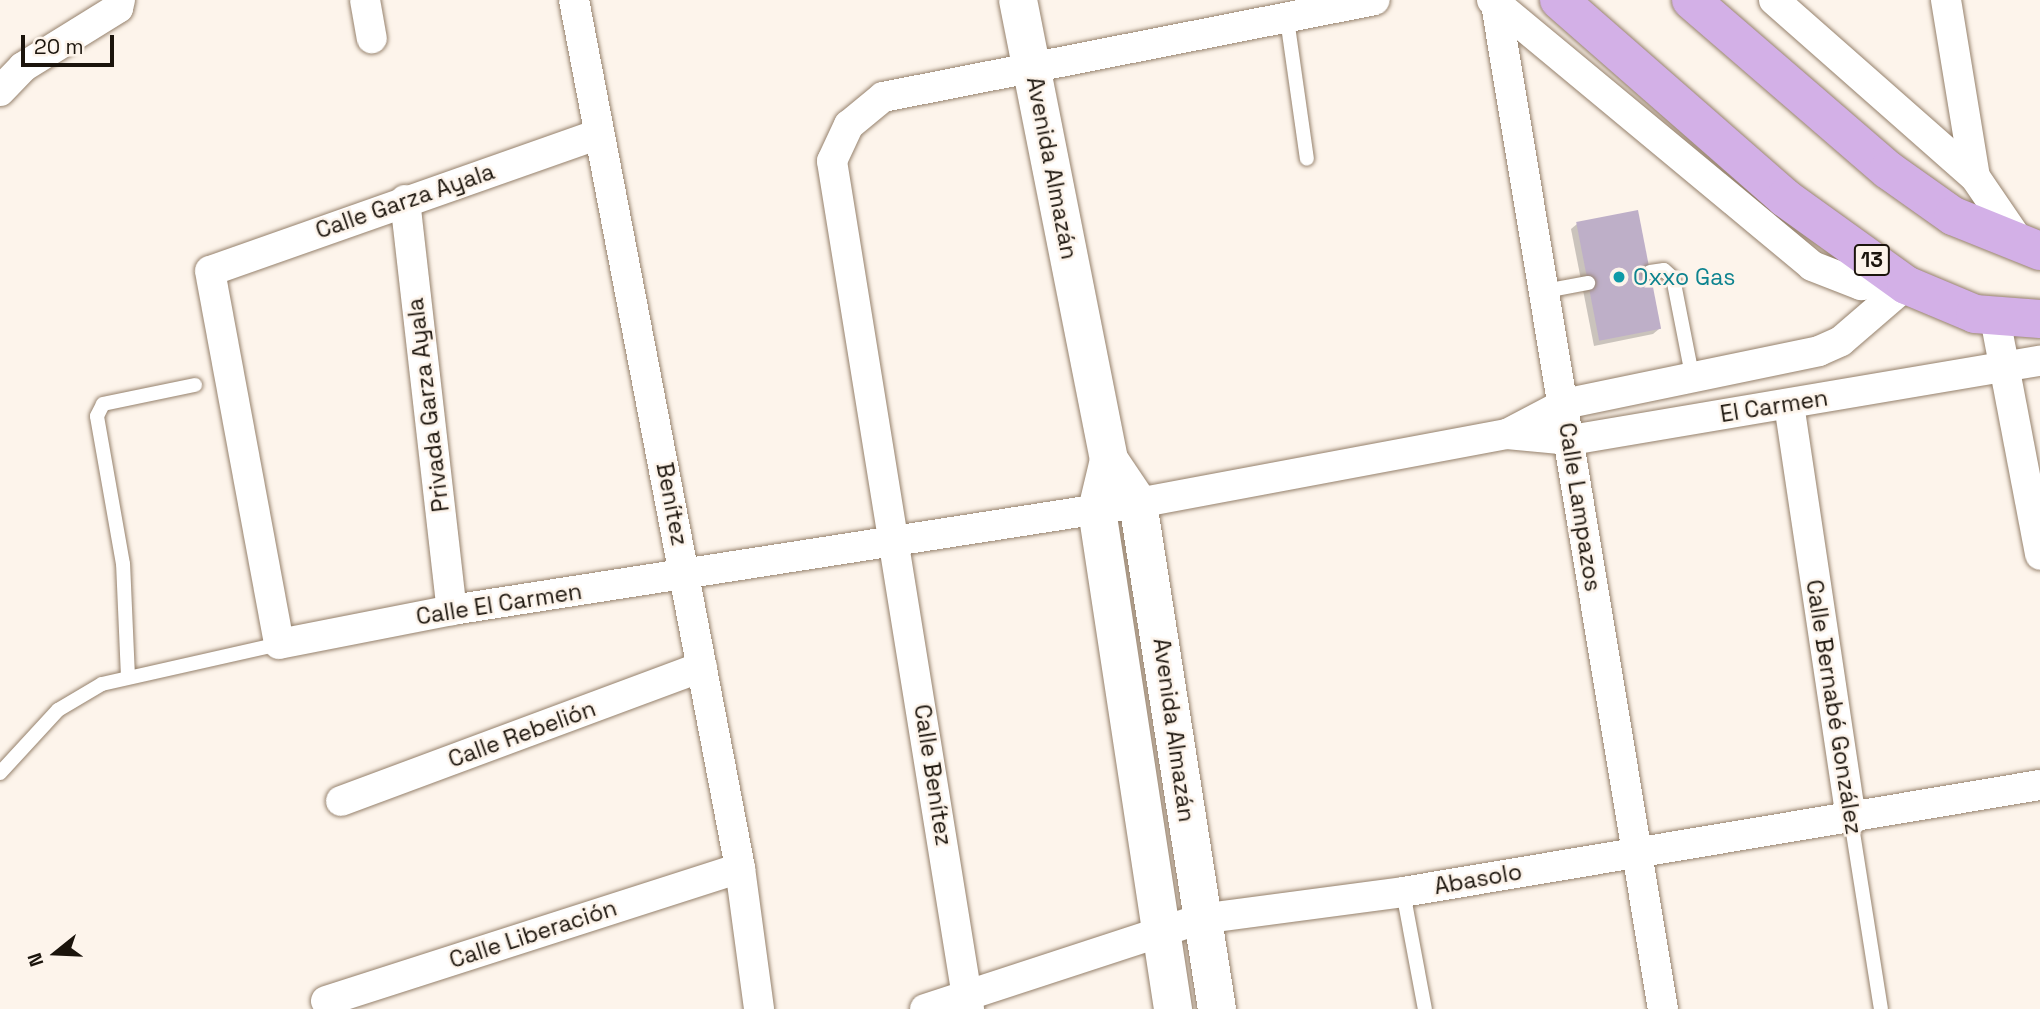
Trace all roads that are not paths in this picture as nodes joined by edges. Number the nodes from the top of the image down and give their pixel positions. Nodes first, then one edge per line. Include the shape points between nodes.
1 (365, 0) edge
2 (574, 0) edge
3 (1018, 0) edge
4 (1375, 0) edge
5 (1559, 0) edge
6 (1691, 0) edge
7 (1774, 0) edge
8 (1946, 0) edge
9 (1494, 2) edge
10 (119, 4) edge
11 (1287, 19) junction
12 (372, 38) dead end
13 (1034, 69) junction
14 (0, 91) edge
15 (599, 134) junction
16 (1307, 159) dead end
17 (1975, 177) junction
18 (405, 200) junction
19 (2031, 249) edge
20 (1650, 272) dead end
21 (1902, 282) junction
22 (1588, 283) dead end
23 (1545, 291) junction
24 (1995, 318) junction
25 (2040, 319) edge
26 (2040, 361) edge
27 (2003, 367) junction
28 (1692, 375) junction
29 (195, 385) dead end
30 (1564, 404) junction
31 (1789, 404) junction
32 (1507, 434) junction
33 (1571, 440) junction
34 (1109, 460) junction
35 (1139, 503) junction
36 (1097, 509) junction
37 (897, 541) junction
38 (2040, 555) edge
39 (686, 575) junction
40 (452, 610) junction
41 (279, 644) junction
42 (702, 667) junction
43 (128, 677) junction
44 (0, 774) edge
45 (2040, 785) edge
46 (341, 801) dead end
47 (1851, 820) junction
48 (1634, 851) junction
49 (740, 868) junction
50 (1403, 892) junction
51 (1201, 919) junction
52 (1160, 934) junction
53 (326, 1001) dead end
54 (968, 1003) edge
55 (759, 1009) edge
56 (925, 1009) edge
57 (1173, 1009) edge
58 (1217, 1009) edge
59 (1425, 1009) edge
60 (1663, 1009) edge
61 (1881, 1009) edge

1 - 12 street
2 - 15 street, Benítez
3 - 13 main road, Avenida Almazán
4 - 11 street, Calle Benítez
5 - 21 main road, 13 via 1785,198
6 - 19 main road via 1812,105 1953,216
7 - 17 street
8 - 17 street
9 - 21 street via 1812,265 1861,285
9 - 23 street, Calle Lampazos
10 - 14 street via 59,41
11 - 13 street, Calle Benítez
11 - 16 lane
13 - 34 main road, Avenida Almazán
13 - 37 street, Calle Benítez via 883,97 849,125 832,161
15 - 18 street, Calle Garza Ayala
15 - 39 street, Benítez
17 - 19 street
18 - 40 street, Privada Garza Ayala
18 - 41 street, Calle Garza Ayala via 211,270
20 - 28 lane via 1672,278
21 - 24 main road, 13
21 - 28 street, El Carmen via 1841,341 1819,351
22 - 23 lane
23 - 30 street, Calle Lampazos
24 - 25 main road, 13
24 - 27 street
26 - 27 street, El Carmen
27 - 31 street, El Carmen
27 - 38 street
28 - 30 street, El Carmen
29 - 43 lane via 103,404 97,416 123,564
30 - 32 street, El Carmen
30 - 33 street, Calle Lampazos
31 - 33 street, El Carmen
31 - 47 street, Calle Bernabé González
32 - 33 street, El Carmen
32 - 35 street, El Carmen
33 - 48 street, Calle Lampazos
34 - 35 main road, Avenida Almazán
34 - 36 main road, Avenida Almazán
35 - 36 street, El Carmen
35 - 51 main road, Avenida Almazán
36 - 37 street, Calle El Carmen
36 - 52 main road, Avenida Almazán
37 - 39 street, Calle El Carmen
37 - 54 street, Calle Benítez
39 - 40 street, Calle El Carmen
39 - 42 street, Benítez
40 - 41 street, Calle El Carmen
41 - 43 lane
42 - 46 street, Calle Rebelión
42 - 49 street, Benítez
43 - 44 lane via 58,710
45 - 47 street, Abasolo
47 - 48 street, Abasolo
47 - 61 lane, Calle Bernabé González
48 - 50 street, Abasolo
48 - 60 street, Calle Lampazos
49 - 53 street, Calle Liberación
49 - 55 street, Benítez
50 - 51 street, Abasolo
50 - 59 lane
51 - 52 street, Abasolo
51 - 58 main road, Avenida Almazán
52 - 54 street, Abasolo
52 - 57 main road, Avenida Almazán
54 - 56 street, Abasolo

